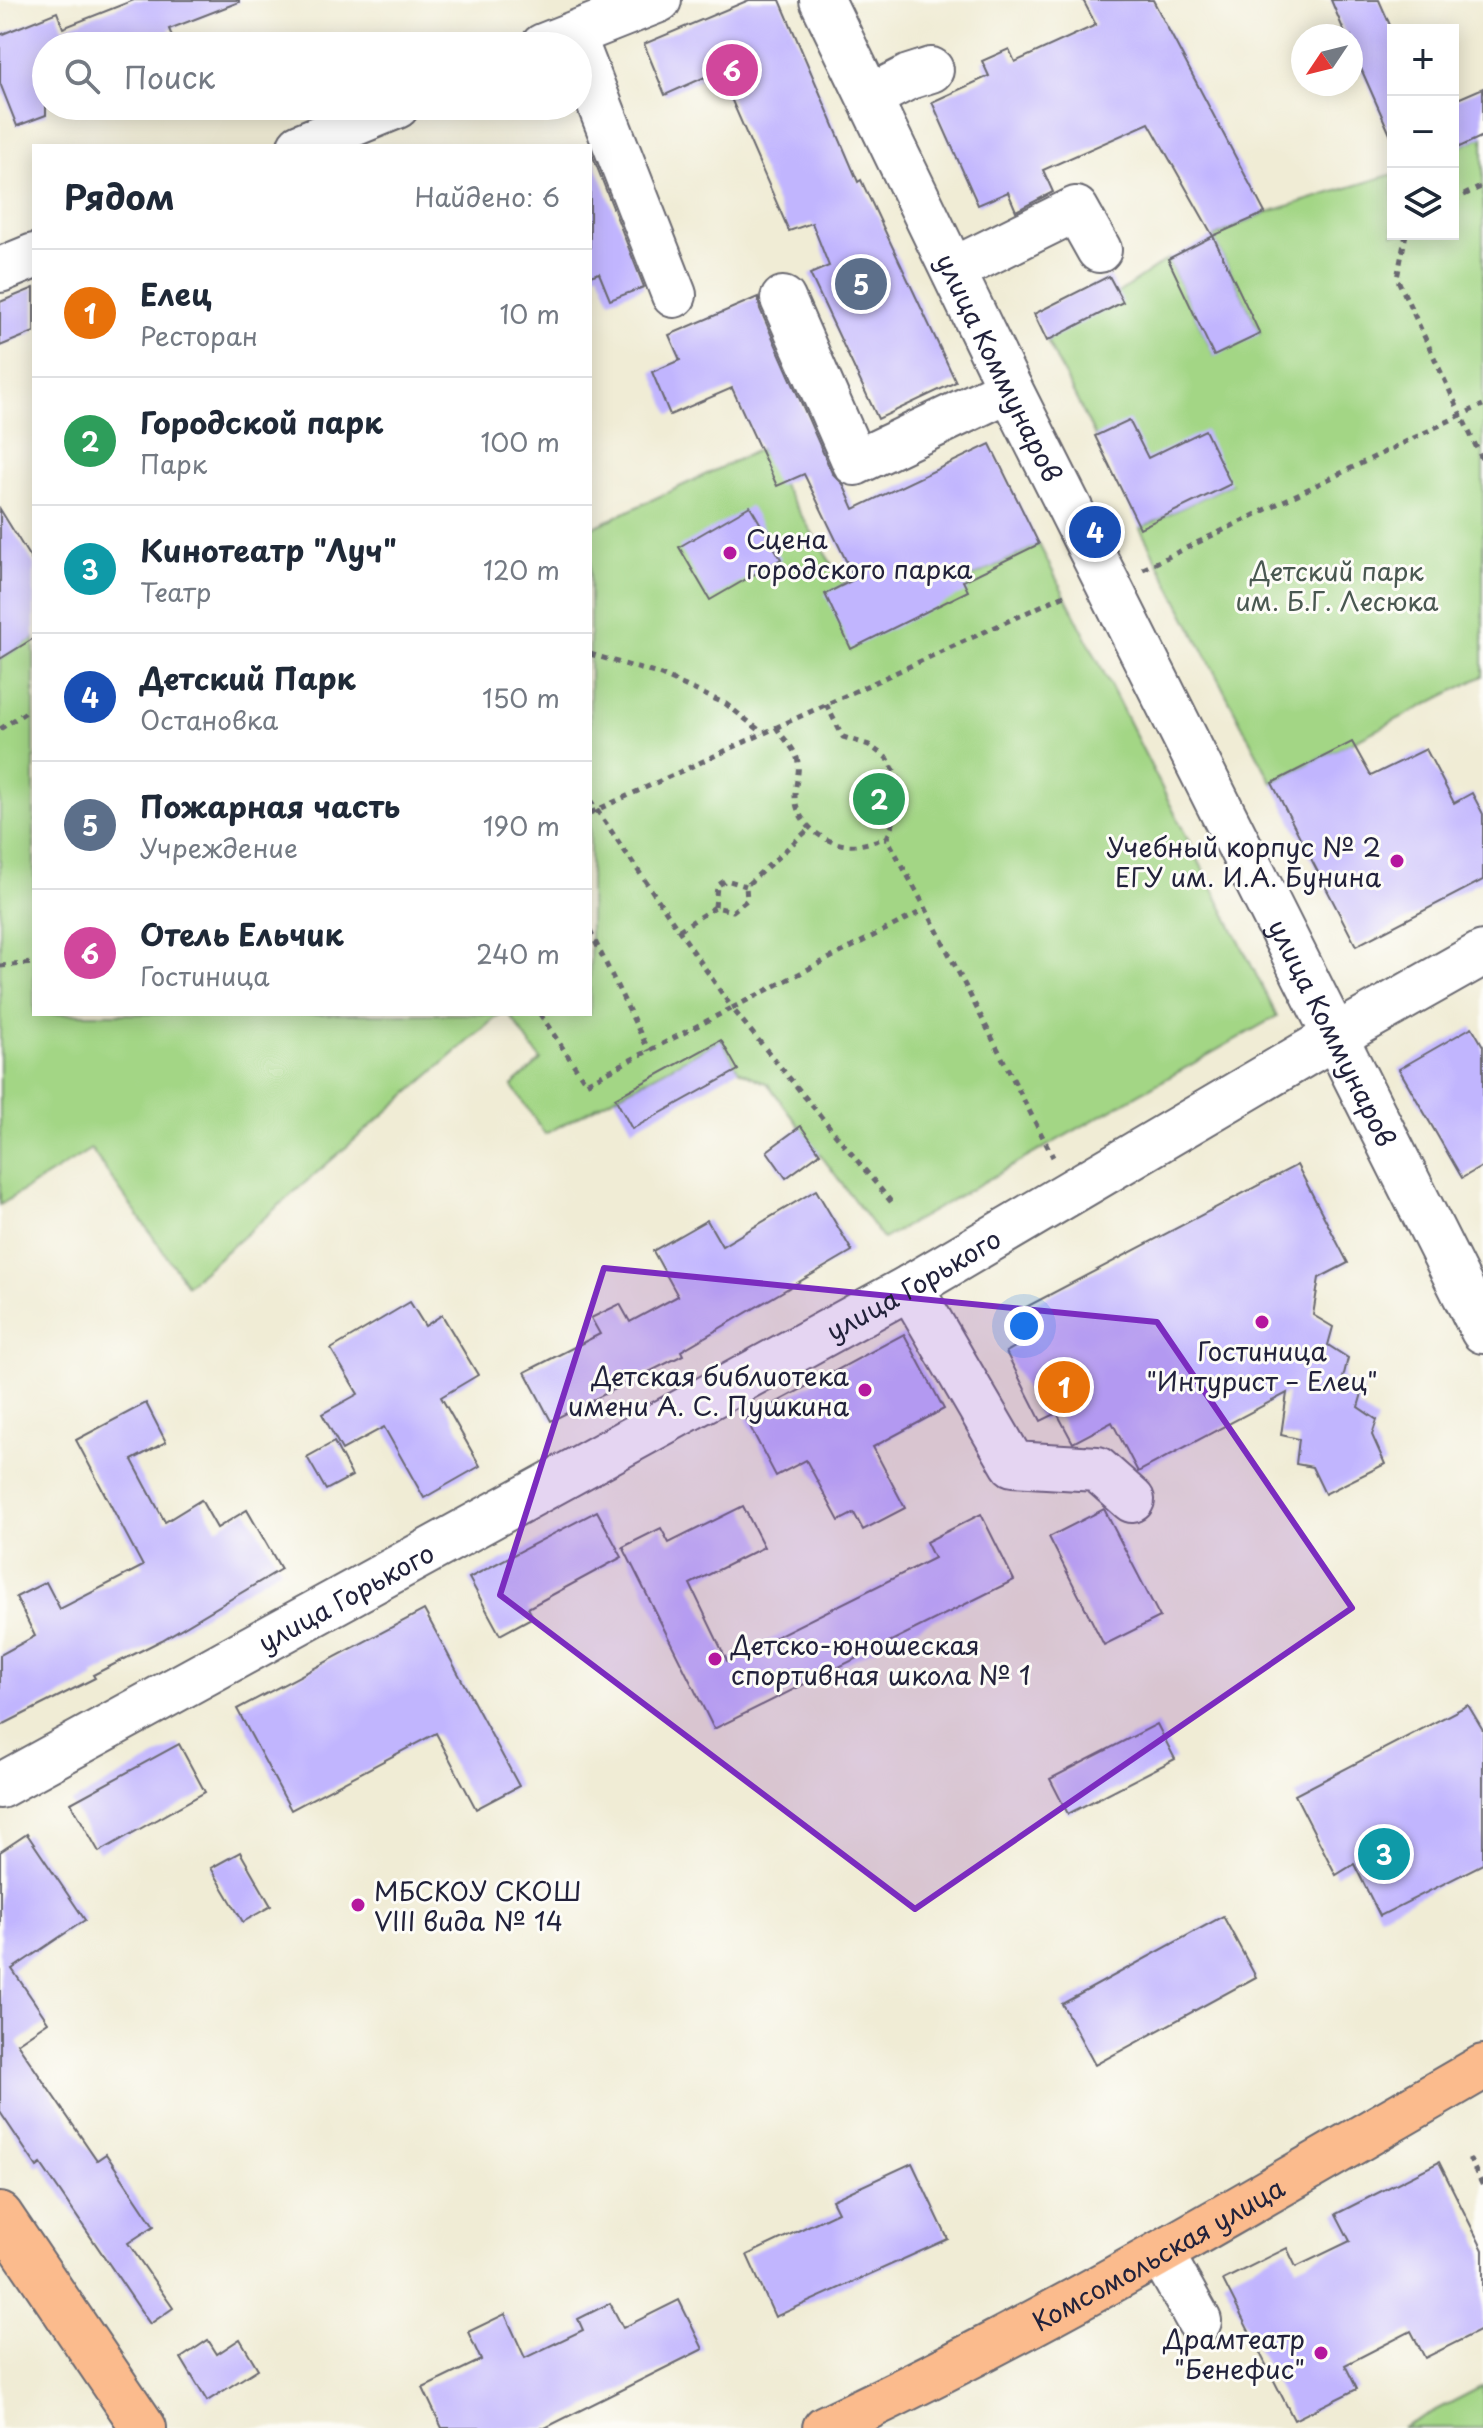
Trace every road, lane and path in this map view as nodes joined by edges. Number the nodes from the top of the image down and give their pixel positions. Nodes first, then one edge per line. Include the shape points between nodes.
1 (659, 0) edge
2 (822, 0) edge
3 (592, 32) edge
4 (931, 70) dead end
5 (870, 97) junction
6 (592, 103) edge
7 (363, 120) edge
8 (305, 144) edge
9 (1483, 186) edge
10 (1459, 197) edge
11 (1405, 240) edge
12 (1099, 250) dead end
13 (32, 257) edge
14 (0, 270) edge
15 (953, 270) junction
16 (674, 295) dead end
17 (783, 299) dead end
18 (1010, 389) junction
19 (1483, 405) edge
20 (1461, 415) junction
21 (1483, 461) edge
22 (1131, 575) dead end
23 (1079, 589) dead end
24 (592, 655) edge
25 (826, 704) junction
26 (32, 708) edge
27 (776, 727) junction
28 (0, 729) edge
29 (763, 733) junction
30 (593, 812) edge
31 (810, 828) junction
32 (887, 838) junction
33 (746, 886) junction
34 (715, 907) junction
35 (926, 909) junction
36 (679, 930) junction
37 (592, 935) edge
38 (1483, 953) edge
39 (32, 963) edge
40 (0, 966) edge
41 (732, 1008) junction
42 (541, 1016) edge
43 (1334, 1037) junction
44 (649, 1051) junction
45 (1053, 1158) dead end
46 (892, 1203) dead end
47 (910, 1287) junction
48 (1483, 1331) edge
49 (1132, 1500) dead end
50 (0, 1786) edge
51 (1483, 2067) edge
52 (1469, 2158) dead end
53 (1483, 2186) edge
54 (0, 2215) edge
55 (1161, 2253) junction
56 (1199, 2321) dead end
57 (144, 2428) edge
58 (825, 2428) edge

1 - 3 street
2 - 5 street, улица Коммунаров
4 - 5 street
5 - 15 street, улица Коммунаров
6 - 16 street
7 - 8 street
9 - 10 path
11 - 20 path via 1397,278
12 - 15 street via 1076,209
13 - 14 street
15 - 18 street, улица Коммунаров
17 - 18 street via 855,463
18 - 43 street, улица Коммунаров
19 - 20 path
20 - 21 path
20 - 22 path
23 - 25 path
24 - 29 path via 661,675 726,704
25 - 27 path
25 - 32 path via 843,737 869,745 888,759 899,780 903,799
26 - 28 path
27 - 29 path
27 - 31 path via 797,758 797,808
29 - 30 path
30 - 36 path
31 - 32 path via 840,844
31 - 33 path
32 - 35 path
33 - 34 path via 747,900 733,911
33 - 34 path via 726,880 717,886
34 - 36 path
35 - 41 path
35 - 45 path
36 - 41 path
37 - 44 path
38 - 43 street, улица Горького
39 - 40 path
41 - 44 path
41 - 46 path
42 - 44 path via 586,1083
43 - 47 street, улица Горького
43 - 48 street, улица Коммунаров
47 - 49 street via 1013,1464 1097,1469
47 - 50 street, улица Горького
51 - 55 main road, Комсомольская улица
52 - 53 path
54 - 57 main road
55 - 56 street
55 - 58 main road, Комсомольская улица

